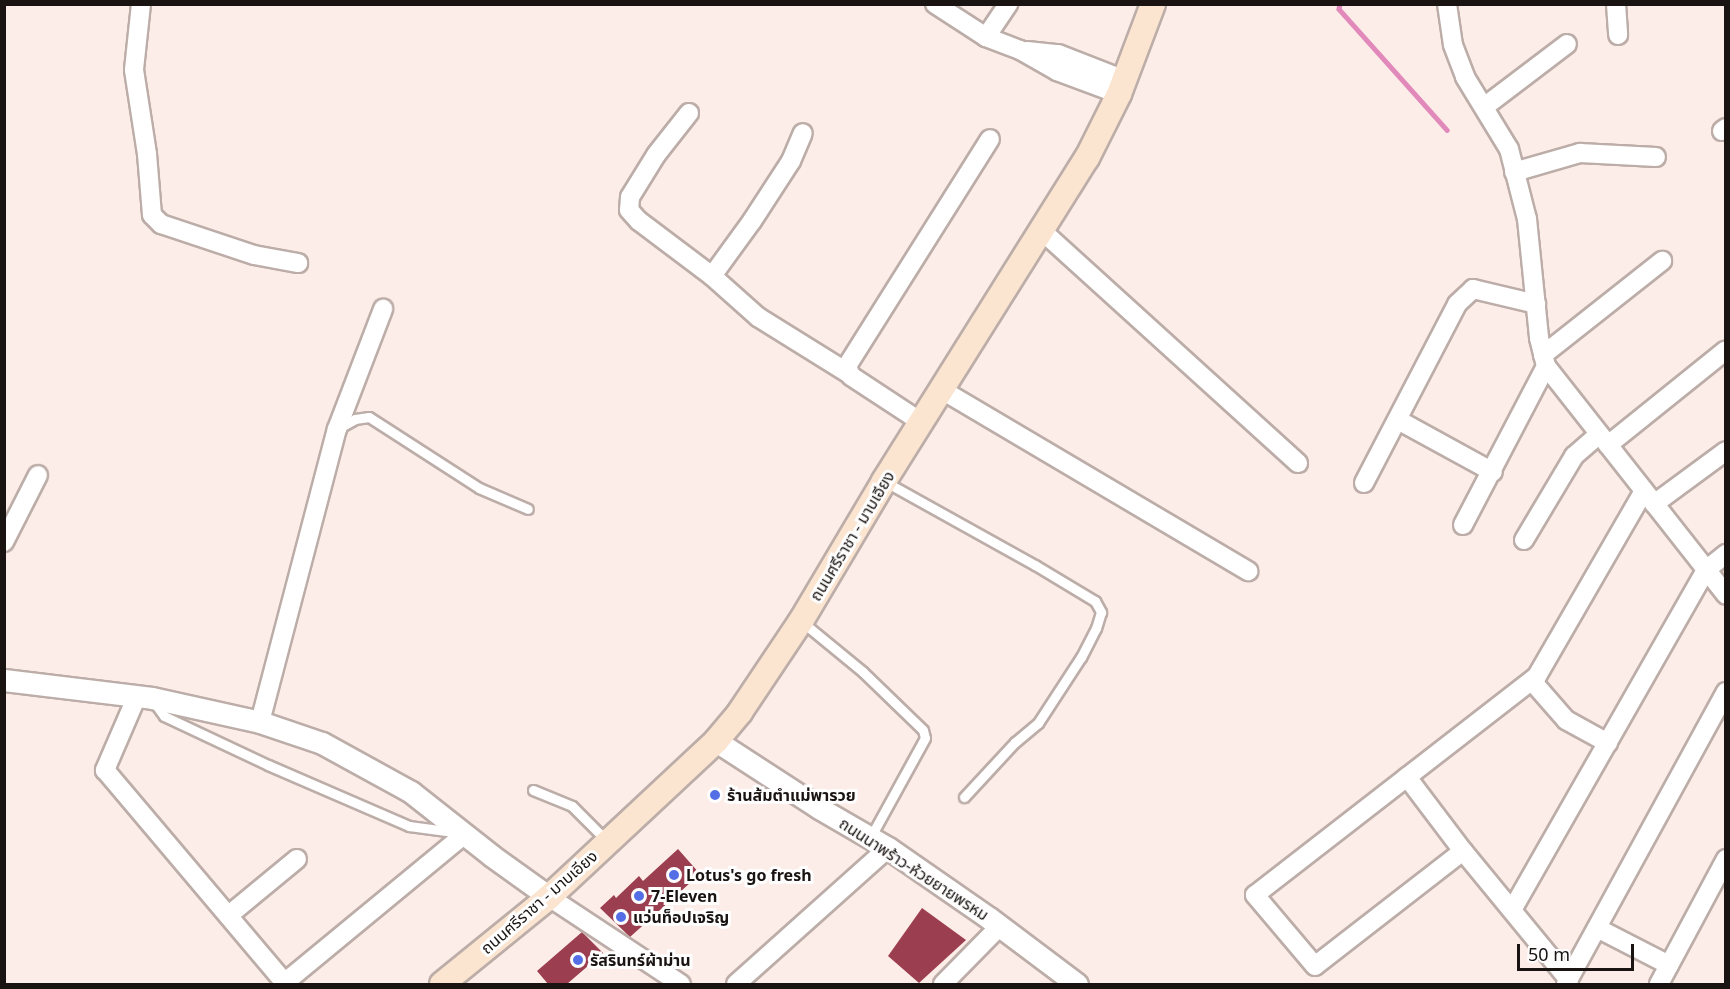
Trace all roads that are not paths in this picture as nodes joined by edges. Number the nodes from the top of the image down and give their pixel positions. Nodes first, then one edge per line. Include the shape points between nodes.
1 (141, 4) edge
2 (935, 4) edge
3 (1008, 4) edge
4 (1153, 4) edge
5 (1616, 4) edge
6 (1451, 6) edge
7 (1618, 35) dead end
8 (986, 37) junction
9 (1567, 45) dead end
10 (1122, 87) junction
11 (1484, 107) junction
12 (689, 113) dead end
13 (803, 133) dead end
14 (990, 139) dead end
15 (1656, 157) dead end
16 (1515, 172) junction
17 (1041, 230) junction
18 (1662, 261) dead end
19 (298, 263) dead end
20 (712, 276) junction
21 (1536, 304) junction
22 (383, 309) dead end
23 (1725, 350) edge
24 (1545, 360) junction
25 (848, 373) junction
26 (942, 390) junction
27 (1398, 420) junction
28 (921, 422) junction
29 (337, 429) junction
30 (1603, 439) junction
31 (1725, 451) edge
32 (1298, 463) dead end
33 (1493, 472) junction
34 (38, 475) dead end
35 (884, 481) junction
36 (1364, 483) dead end
37 (1649, 498) junction
38 (528, 509) dead end
39 (1463, 525) dead end
40 (1524, 540) dead end
41 (4, 542) edge
42 (1725, 554) edge
43 (1706, 570) junction
44 (1248, 571) dead end
45 (1725, 595) edge
46 (801, 621) junction
47 (4, 680) edge
48 (1532, 681) junction
49 (1725, 692) edge
50 (144, 697) junction
51 (260, 722) junction
52 (716, 741) junction
53 (1608, 743) junction
54 (1407, 777) junction
55 (533, 790) dead end
56 (964, 797) dead end
57 (465, 834) junction
58 (608, 842) junction
59 (879, 843) junction
60 (1463, 851) junction
61 (297, 859) dead end
62 (1725, 859) edge
63 (549, 897) junction
64 (1512, 910) junction
65 (229, 915) junction
66 (1000, 926) junction
67 (1597, 928) junction
68 (1669, 965) junction
69 (1568, 982) edge
70 (284, 984) edge
71 (442, 984) edge
72 (681, 984) edge
73 (736, 984) edge
74 (943, 984) edge
75 (1077, 984) edge
76 (1659, 984) edge

1 - 19 street via 134,70 152,215 161,224 254,255
2 - 8 street
3 - 8 street
4 - 10 main road, ถนนศรีราชา - มาบเอียง
5 - 7 street
6 - 11 street via 1453,45
8 - 10 street via 1020,50 1058,54
9 - 11 street
10 - 17 main road, ถนนศรีราชา - มาบเอียง via 1087,158
11 - 16 street via 1509,149
12 - 20 street via 656,154 628,206 639,221
13 - 20 street via 791,161
14 - 25 street via 847,366
15 - 16 street via 1580,153
16 - 21 street via 1527,219
17 - 26 main road, ถนนศรีราชา - มาบเอียง
17 - 32 street
18 - 24 street
20 - 25 street via 758,317
21 - 24 street
21 - 27 street via 1473,289 1457,304
22 - 29 street
23 - 30 street
24 - 30 street
24 - 33 street
25 - 28 street
26 - 28 main road, ถนนศรีราชา - มาบเอียง
26 - 44 street
27 - 33 street
27 - 36 street
28 - 35 main road, ถนนศรีราชา - มาบเอียง
29 - 38 lane via 355,419 369,417 479,488
29 - 51 street
30 - 37 street
30 - 40 street via 1574,456
31 - 37 street
33 - 39 street
34 - 41 street
35 - 46 main road, ถนนศรีราชา - มาบเอียง
35 - 56 lane via 1095,601 1101,612 1081,657 1038,723
37 - 43 street
37 - 48 street
42 - 43 street
43 - 45 street
43 - 53 street
46 - 52 main road, ถนนศรีราชา - มาบเอียง
46 - 59 lane via 863,672 923,730 925,738
47 - 50 street
48 - 53 street via 1566,720
48 - 54 street
49 - 67 street
50 - 51 street
50 - 57 lane via 164,716 184,727 409,826
50 - 65 street via 105,770
51 - 57 street via 332,748 411,792
52 - 58 main road, ถนนศรีราชา - มาบเอียง
52 - 59 street, ถนนนาพร้าว-ห้วยยายพรหม
53 - 64 street
54 - 60 street
54 - 60 street via 1256,895 1315,966
55 - 58 lane via 572,806
57 - 63 street
57 - 70 street
58 - 63 main road, ถนนศรีราชา - มาบเอียง
59 - 66 street, ถนนนาพร้าว-ห้วยยายพรหม
59 - 73 street
60 - 64 street
61 - 65 street
62 - 68 street
63 - 71 main road, ถนนศรีราชา - มาบเอียง
63 - 72 street
64 - 69 street
65 - 70 street
66 - 74 street
66 - 75 street, ถนนนาพร้าว-ห้วยยายพรหม
67 - 68 street
67 - 69 street
68 - 76 street

